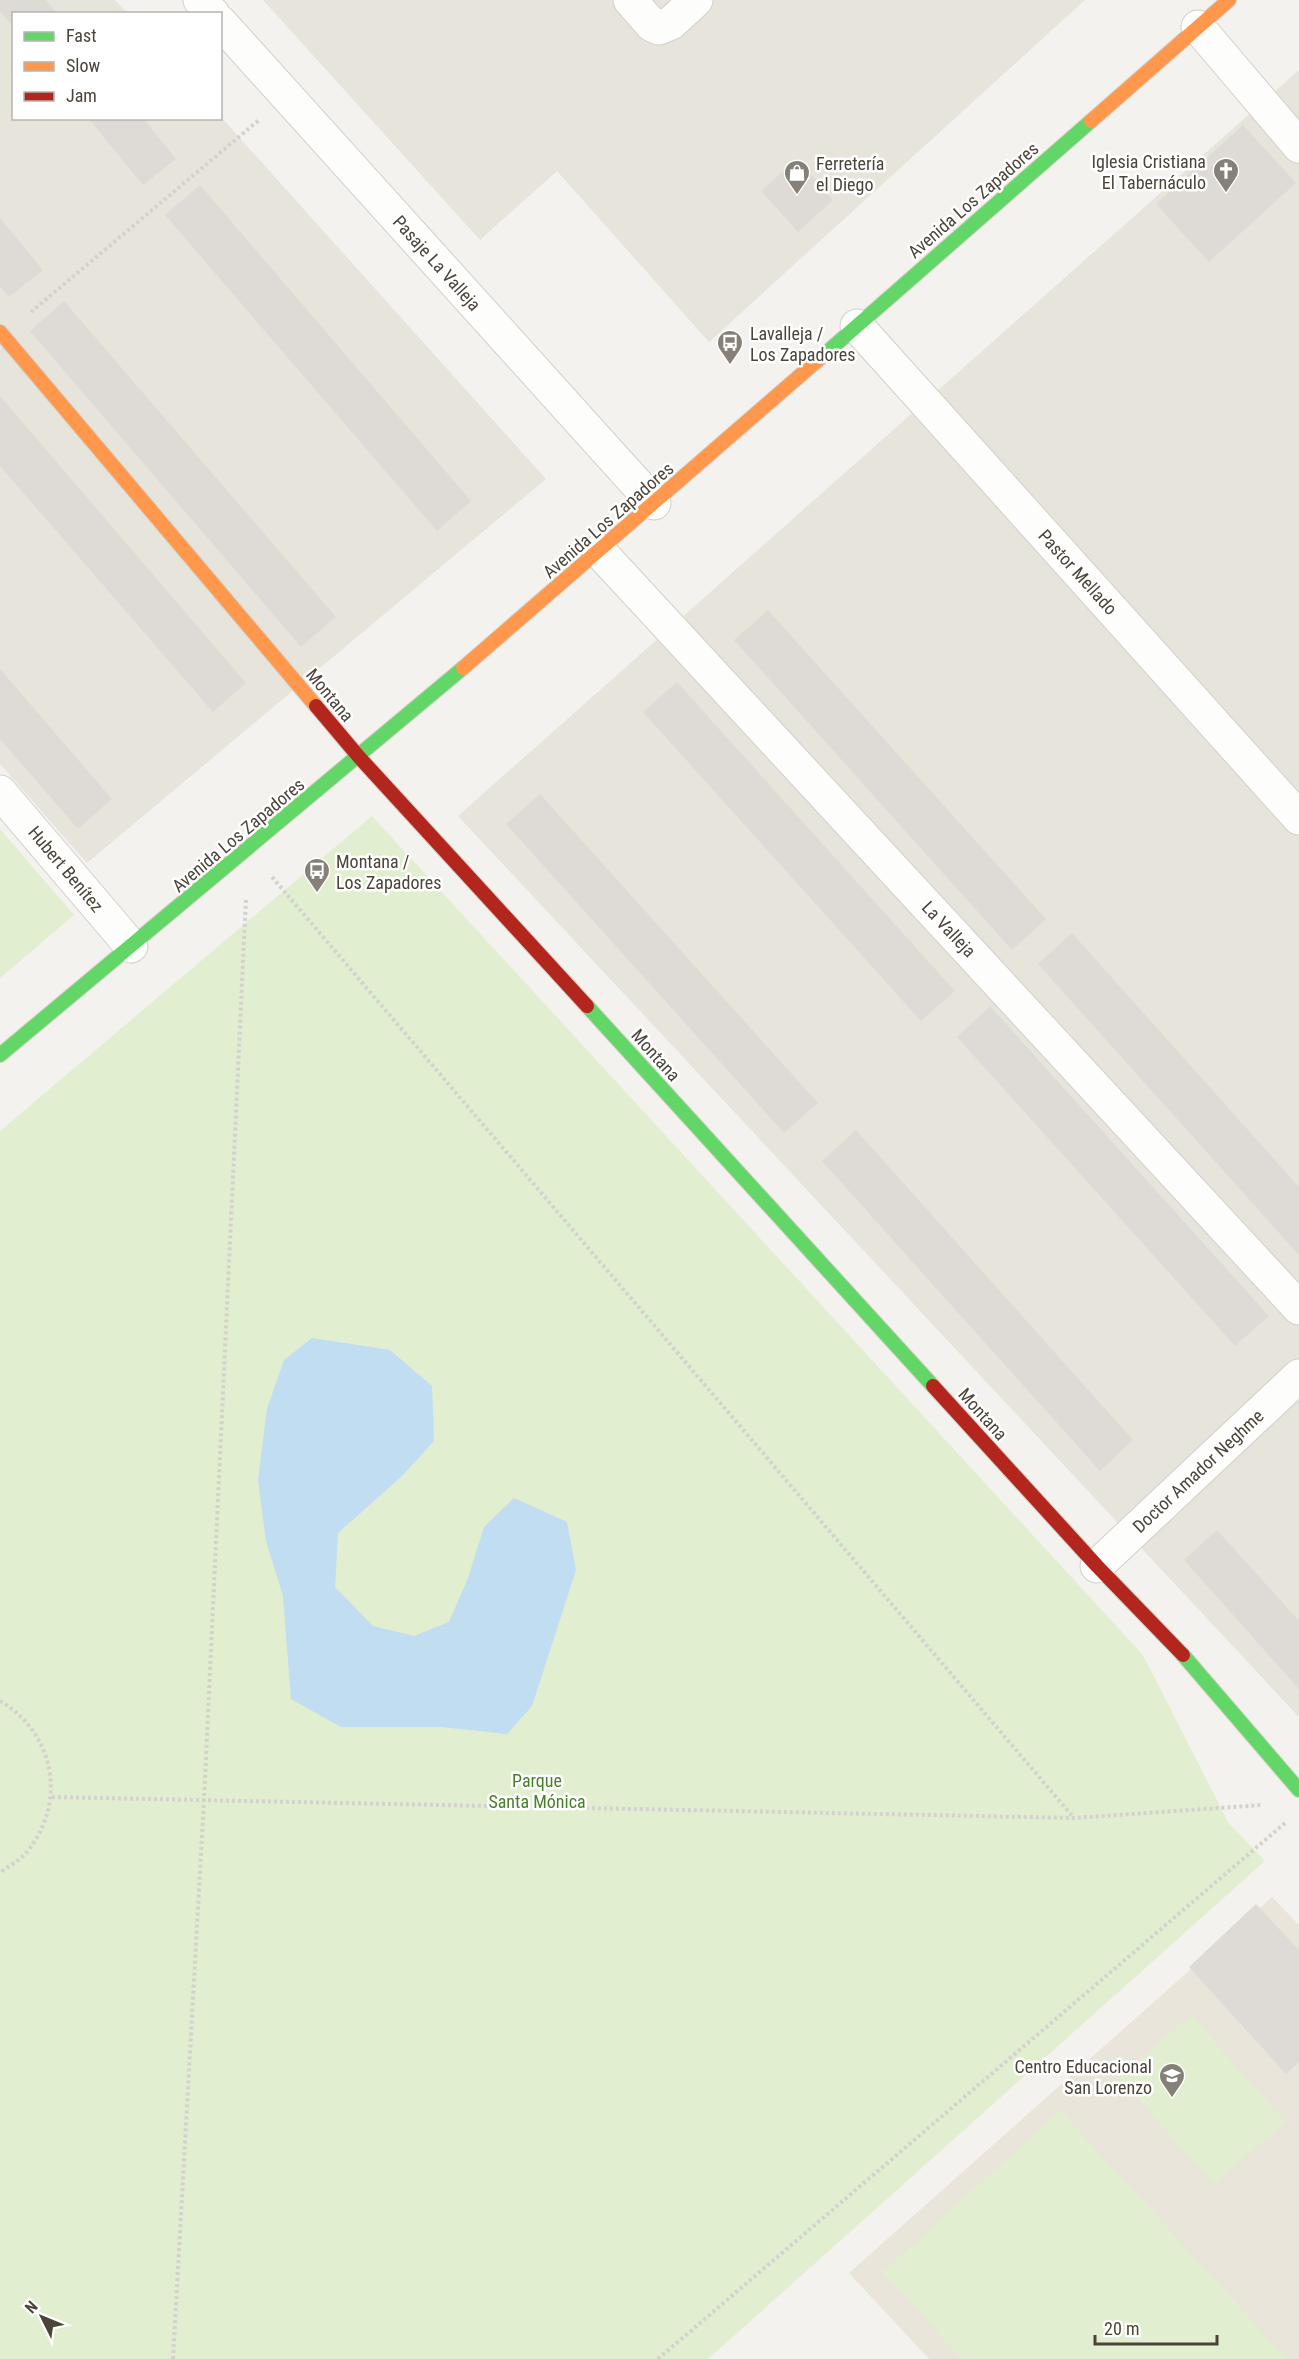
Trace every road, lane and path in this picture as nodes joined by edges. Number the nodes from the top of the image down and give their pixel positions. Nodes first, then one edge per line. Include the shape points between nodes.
1 (201, 0) edge
2 (630, 0) edge
3 (696, 0) edge
4 (1229, 0) edge
5 (211, 12) edge
6 (222, 24) edge
7 (1198, 27) junction
8 (287, 96) junction
9 (1299, 146) edge
10 (857, 326) junction
11 (2, 333) edge
12 (654, 503) junction
13 (599, 551) junction
14 (359, 757) junction
15 (0, 792) edge
16 (1299, 818) edge
17 (249, 849) junction
18 (131, 946) junction
19 (0, 1055) edge
20 (1299, 1308) edge
21 (1299, 1376) edge
22 (1097, 1566) junction
23 (0, 1701) edge
24 (1299, 1790) edge
25 (52, 1797) junction
26 (204, 1800) junction
27 (1263, 1805) dead end
28 (1074, 1818) junction
29 (1290, 1819) dead end
30 (0, 1873) edge
31 (173, 2359) edge
32 (658, 2359) edge

1 - 5 street
2 - 3 street via 659,28 671,23
4 - 7 street, Avenida Los Zapadores
6 - 8 street, Pasaje La Valleja
7 - 9 street
7 - 10 street, Avenida Los Zapadores
8 - 11 path
8 - 12 street, Pasaje La Valleja
10 - 12 street, Avenida Los Zapadores
10 - 16 street, Pastor Mellado
11 - 14 street, Montana
12 - 13 street, Avenida Los Zapadores
13 - 14 street, Avenida Los Zapadores
13 - 20 street, La Valleja
14 - 17 street, Avenida Los Zapadores
14 - 22 street, Montana
15 - 18 street, Hubert Benítez
17 - 18 street, Avenida Los Zapadores
17 - 26 path
17 - 28 path
18 - 19 street, Avenida Los Zapadores
21 - 22 street, Doctor Amador Neghme
22 - 24 street, Montana via 1172,1642
23 - 25 path via 17,1711 38,1736 50,1765
25 - 26 path
25 - 30 path via 43,1827 25,1854
26 - 28 path
26 - 31 path
27 - 28 path
29 - 32 path

